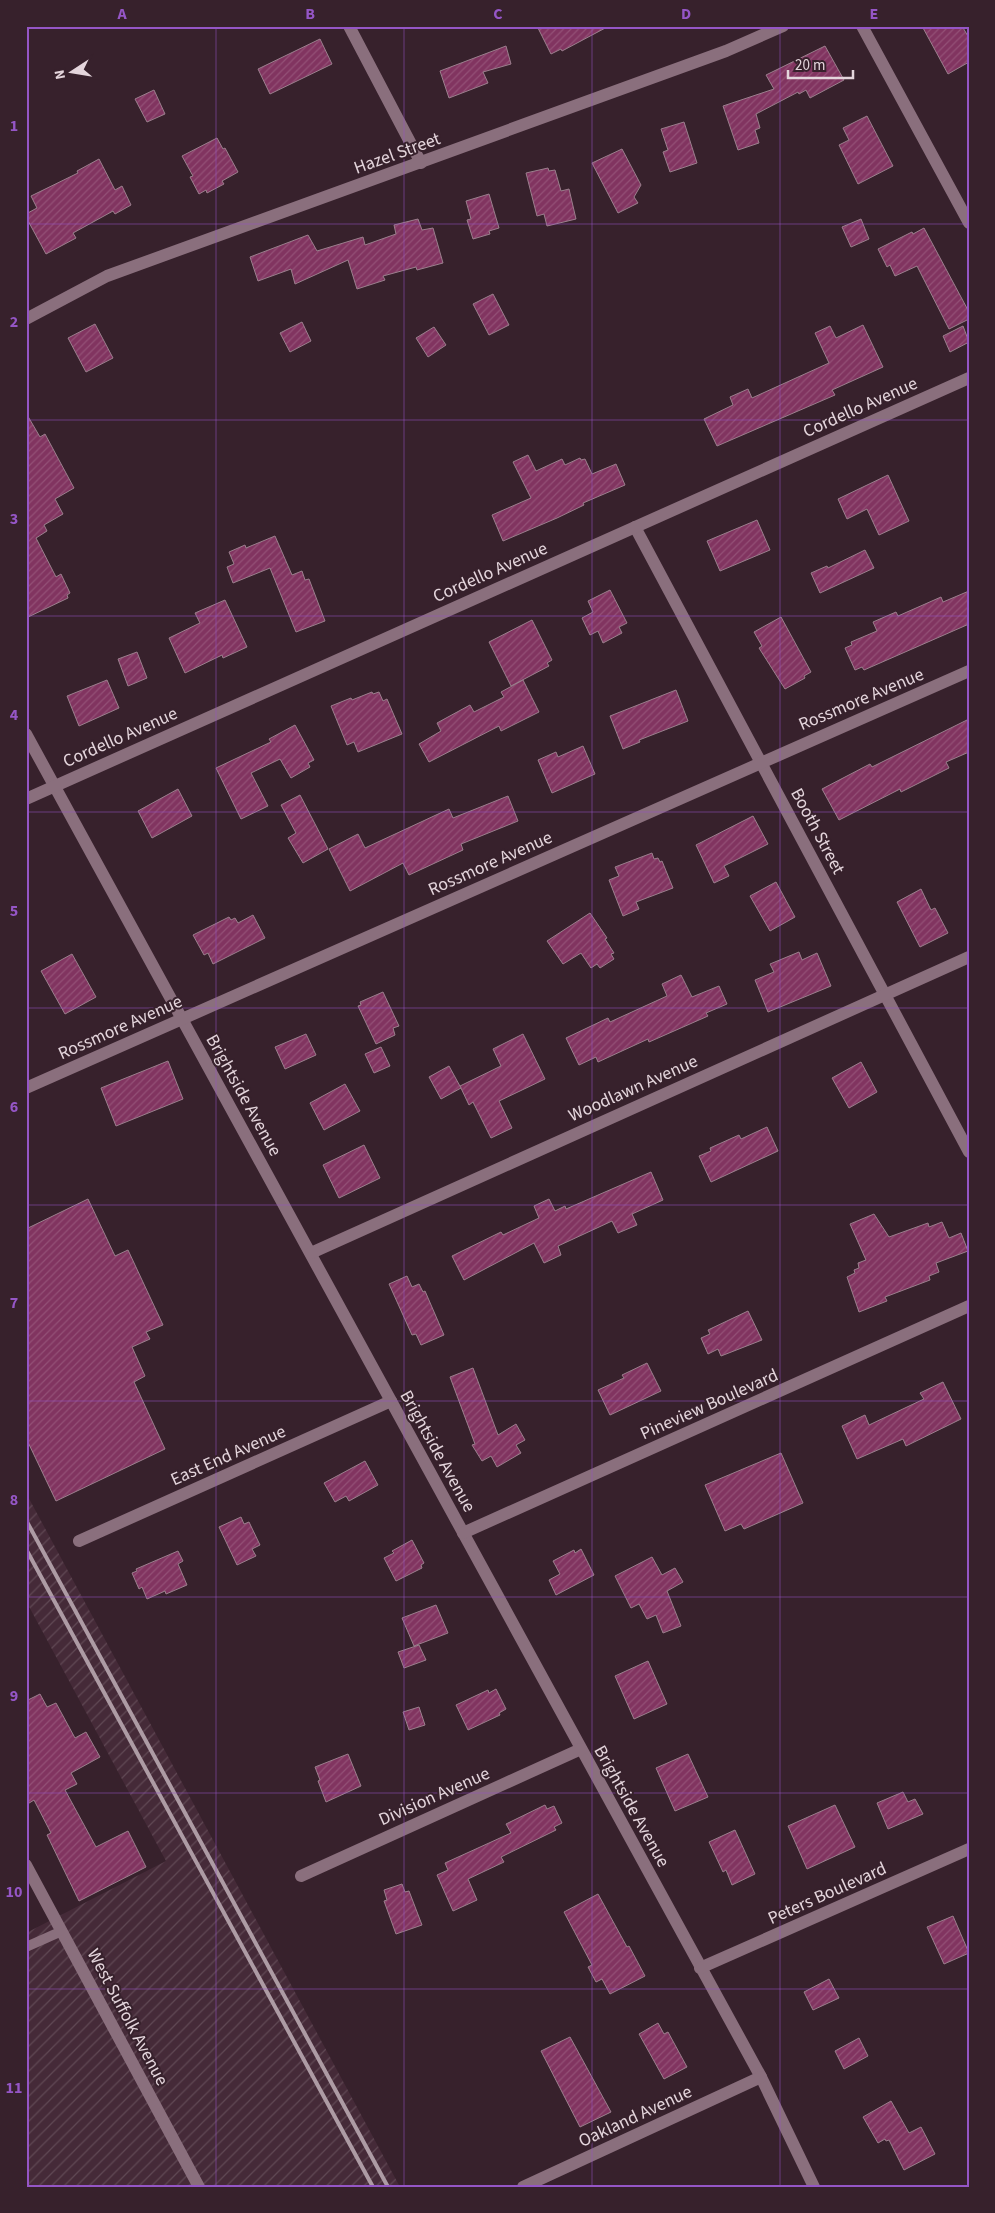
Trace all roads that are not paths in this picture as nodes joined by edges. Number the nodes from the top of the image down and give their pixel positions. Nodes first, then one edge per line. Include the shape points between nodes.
1 (349, 26) edge
2 (783, 26) edge
3 (862, 26) edge
4 (421, 163) junction
5 (969, 223) edge
6 (26, 319) edge
7 (969, 378) edge
8 (635, 527) junction
9 (969, 671) edge
10 (26, 734) edge
11 (761, 761) junction
12 (54, 786) junction
13 (26, 799) edge
14 (969, 957) edge
15 (885, 994) junction
16 (182, 1019) junction
17 (26, 1088) edge
18 (969, 1152) edge
19 (311, 1252) junction
20 (969, 1306) edge
21 (391, 1401) junction
22 (463, 1533) junction
23 (79, 1541) dead end
24 (581, 1749) junction
25 (969, 1849) edge
26 (26, 1865) edge
27 (300, 1876) dead end
28 (62, 1931) junction
29 (26, 1947) edge
30 (700, 1968) junction
31 (761, 2077) junction
32 (199, 2187) edge
33 (523, 2187) edge
34 (814, 2187) edge

1 - 4 street
2 - 4 street, Hazel Street via 726,51
3 - 5 street
4 - 6 street, Hazel Street via 107,276
7 - 8 street, Cordello Avenue
8 - 11 street, Booth Street
8 - 12 street, Cordello Avenue
9 - 11 street, Rossmore Avenue
10 - 12 street, Brightside Avenue
11 - 15 street, Booth Street
11 - 16 street, Rossmore Avenue
12 - 13 street, Cordello Avenue
12 - 16 street, Brightside Avenue
14 - 15 street, Woodlawn Avenue
15 - 18 street, Booth Street
15 - 19 street, Woodlawn Avenue
16 - 17 street, Rossmore Avenue
16 - 19 street, Brightside Avenue
19 - 21 street, Brightside Avenue
20 - 22 street, Pineview Boulevard
21 - 22 street, Brightside Avenue
21 - 23 street, East End Avenue
22 - 24 street, Brightside Avenue
24 - 27 street, Division Avenue
24 - 30 street, Brightside Avenue
25 - 30 street, Peters Boulevard
26 - 28 street, West Suffolk Avenue
28 - 29 lane
28 - 32 street, West Suffolk Avenue
30 - 31 street, Brightside Avenue
31 - 33 street, Oakland Avenue
31 - 34 street, Brightside Avenue

